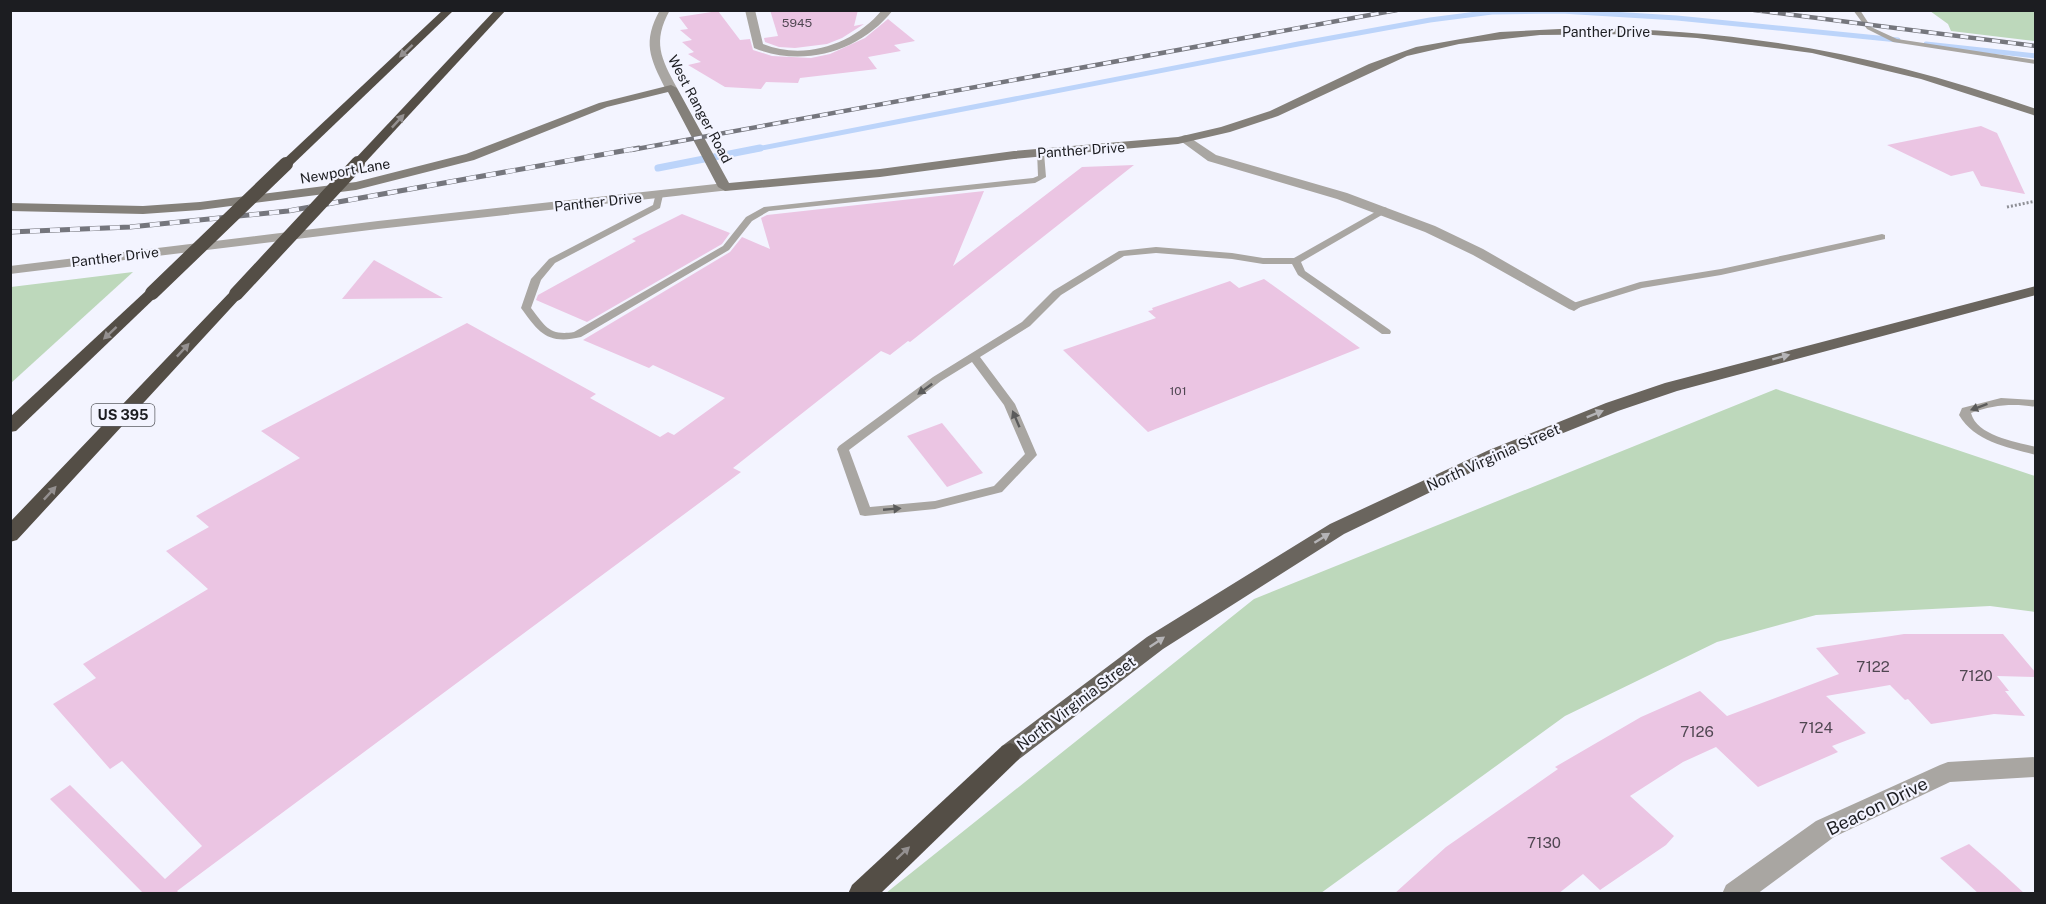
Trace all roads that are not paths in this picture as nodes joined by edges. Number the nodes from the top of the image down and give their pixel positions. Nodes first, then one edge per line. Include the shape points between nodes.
1 (449, 10) edge
2 (501, 10) edge
3 (665, 10) edge
4 (750, 10) edge
5 (888, 10) edge
6 (1856, 10) edge
7 (2036, 63) edge
8 (671, 88) junction
9 (2036, 113) edge
10 (1186, 139) junction
11 (1040, 153) junction
12 (725, 187) junction
13 (659, 195) junction
14 (10, 207) edge
15 (1384, 210) junction
16 (1882, 237) dead end
17 (1296, 261) junction
18 (10, 270) edge
19 (2036, 290) edge
20 (1575, 306) joint
21 (1386, 332) dead end
22 (974, 357) junction
23 (2036, 404) edge
24 (10, 427) edge
25 (2036, 452) edge
26 (10, 536) edge
27 (1010, 753) joint
28 (2036, 767) edge
29 (861, 894) edge
30 (1735, 894) edge

1 -> 24 highway, bridge
26 -> 2 highway, US 395, bridge
3 - 8 street, West Ranger Road via 652,37 655,55
4 - 5 street via 758,46 766,51 788,53 814,52 854,40
6 - 7 lane via 1869,28 1895,42
8 - 12 street, West Ranger Road
8 - 14 street, Newport Lane via 603,105 459,161 357,186 143,210
9 - 10 street, Panther Drive via 1919,74 1801,48 1686,34 1558,32 1483,38 1411,52 1371,66 1269,116
10 - 11 street, Panther Drive
10 - 15 street via 1212,158
11 - 12 street, Panther Drive via 878,174
11 - 13 lane via 1043,172 1035,180 767,209 749,219 726,248 577,335 558,338 547,333 526,308 536,279 552,261 657,207
12 - 13 street, Panther Drive
13 - 18 street, Panther Drive
15 - 17 lane
15 - 20 street via 1478,252
16 - 20 lane via 1721,272 1640,285
17 - 21 lane via 1301,273
17 - 22 lane via 1156,250 1122,253 1057,293 1026,324
27 -> 19 main road, North Virginia Street via 1155,643 1337,529 1495,454 1671,387
22 -> 22 lane via 843,449 864,512 935,505 998,489 1031,455 1009,404
23 -> 25 lane via 2006,399 1966,411 1965,415 1985,434
29 -> 27 highway
28 - 30 street, Beacon Drive via 1948,772 1825,829

